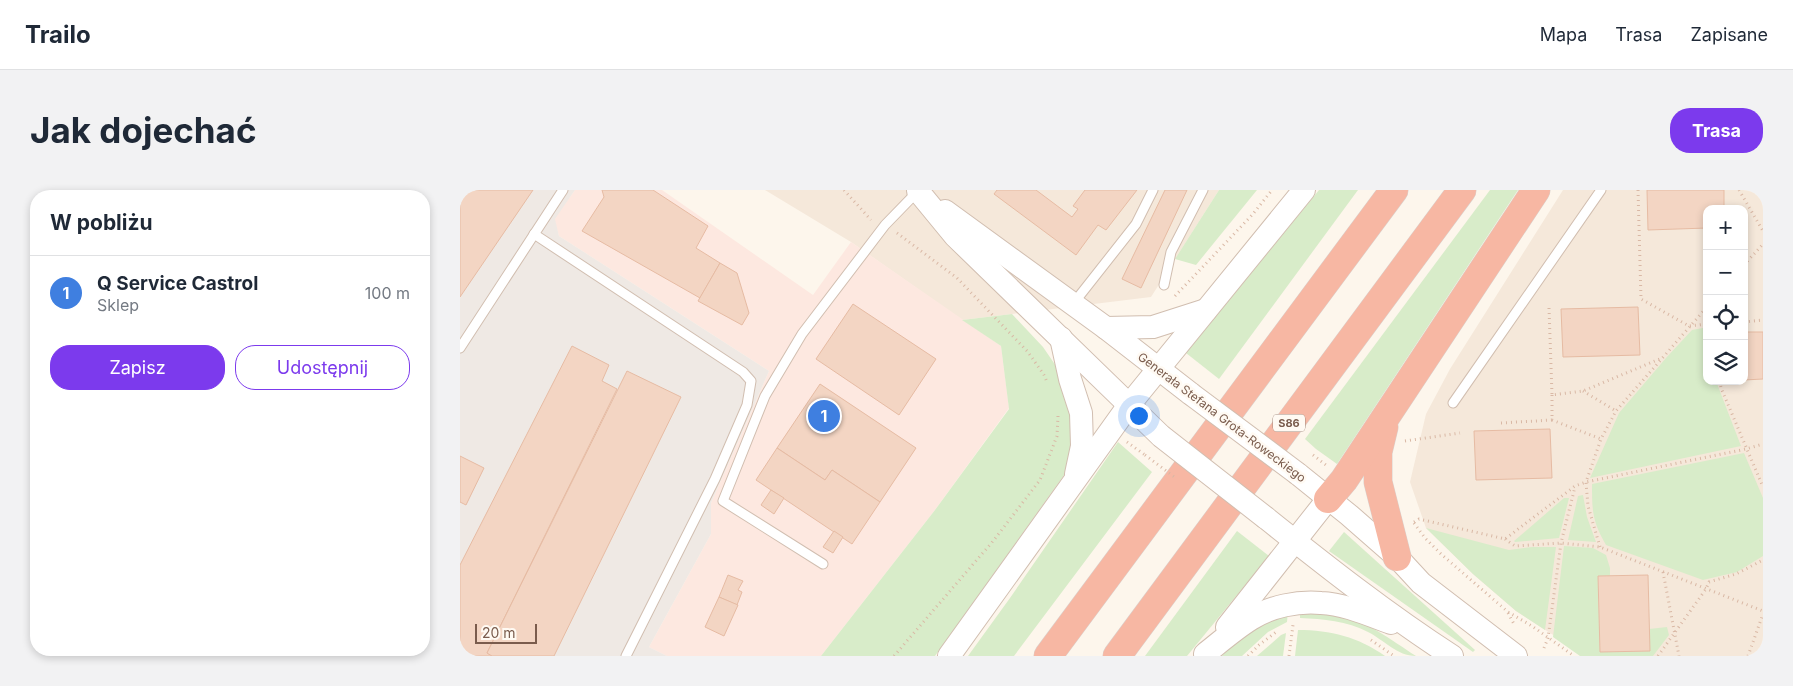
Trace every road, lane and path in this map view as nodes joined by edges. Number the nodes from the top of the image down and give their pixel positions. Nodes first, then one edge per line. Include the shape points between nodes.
1 (563, 190) edge
2 (844, 190) edge
3 (918, 190) edge
4 (1153, 190) edge
5 (1203, 190) edge
6 (1304, 190) edge
7 (1394, 190) edge
8 (1462, 190) edge
9 (1536, 190) edge
10 (1601, 190) edge
11 (1638, 190) edge
12 (1739, 190) edge
13 (885, 225) junction
14 (1763, 231) edge
15 (534, 234) junction
16 (1763, 244) edge
17 (1748, 261) edge
18 (1164, 285) dead end
19 (1073, 304) junction
20 (1549, 308) dead end
21 (1206, 310) junction
22 (1703, 311) edge
23 (1763, 320) edge
24 (1748, 322) edge
25 (1703, 324) edge
26 (1689, 326) junction
27 (1106, 328) junction
28 (1061, 338) junction
29 (460, 348) edge
30 (1662, 357) junction
31 (1158, 368) junction
32 (1047, 383) dead end
33 (1721, 385) edge
34 (1582, 391) junction
35 (1552, 395) junction
36 (1453, 402) dead end
37 (1129, 405) junction
38 (1055, 408) dead end
39 (1616, 411) junction
40 (1081, 413) junction
41 (1387, 415) junction
42 (1058, 416) junction
43 (1552, 420) junction
44 (1501, 423) dead end
45 (1111, 430) junction
46 (1460, 434) dead end
47 (1601, 439) junction
48 (1402, 441) dead end
49 (1763, 444) edge
50 (1746, 450) junction
51 (1145, 455) dead end
52 (1075, 480) junction
53 (1586, 482) junction
54 (1575, 486) junction
55 (1763, 487) edge
56 (1328, 499) junction
57 (1410, 515) dead end
58 (1414, 522) junction
59 (1505, 539) junction
60 (1296, 542) junction
61 (1561, 542) junction
62 (1600, 547) junction
63 (1397, 558) junction
64 (1763, 560) edge
65 (823, 564) dead end
66 (1663, 572) junction
67 (1706, 589) junction
68 (1763, 610) edge
69 (1508, 612) junction
70 (1763, 614) edge
71 (1298, 624) dead end
72 (1514, 624) dead end
73 (1293, 625) junction
74 (1286, 627) dead end
75 (1278, 631) dead end
76 (1414, 632) junction
77 (1674, 634) junction
78 (1365, 637) dead end
79 (1548, 638) junction
80 (1544, 648) dead end
81 (1204, 655) edge
82 (626, 656) edge
83 (894, 656) edge
84 (950, 656) edge
85 (1048, 656) edge
86 (1117, 656) edge
87 (1248, 656) edge
88 (1289, 656) edge
89 (1394, 656) edge
90 (1452, 656) edge
91 (1516, 656) edge
92 (1574, 656) edge
93 (1658, 656) edge
94 (1679, 656) edge
95 (1748, 656) edge

1 - 15 lane
2 - 13 path via 870,220
3 - 13 lane
3 - 19 street, Generała Stefana Grota-Roweckiego
3 - 28 street via 955,236
4 - 19 lane via 1136,224
5 - 18 lane via 1172,252
6 - 21 street
7 - 85 highway
8 - 86 highway, S86
9 - 41 highway
10 - 36 lane
11 - 26 path via 1641,299
12 - 14 path
13 - 32 path via 957,278 1028,352
13 - 65 lane via 802,334 765,396 723,500
15 - 29 lane
15 - 82 lane via 743,372 751,381 746,405 715,479
16 - 17 path
19 - 27 street, Generała Stefana Grota-Roweckiego
20 - 35 path
21 - 27 street via 1153,327
21 - 31 street
22 - 26 path
23 - 24 path
25 - 26 path
26 - 30 path
27 - 31 street, Generała Stefana Grota-Roweckiego
28 - 37 street
28 - 40 street
30 - 34 path
30 - 39 path
31 - 37 street
31 - 56 street, Generała Stefana Grota-Roweckiego, bridge
33 - 50 path
34 - 35 path
34 - 39 path
35 - 43 path
37 - 45 street
37 - 60 street, bridge via 1161,436
38 - 42 path
39 - 47 path
40 - 42 path
40 - 52 street via 1082,446
41 - 56 highway
41 - 63 highway via 1378,452 1378,482
42 - 83 path via 1057,436 1040,480 994,540
43 - 44 path
43 - 47 path
45 - 51 path
45 - 52 street
46 - 48 path
47 - 53 path
49 - 50 path
50 - 53 path
50 - 55 path
52 - 84 street
53 - 54 path
53 - 62 path via 1588,506
54 - 59 path
54 - 61 path
56 - 60 street
56 - 63 street, Generała Stefana Grota-Roweckiego
57 - 58 path
58 - 59 path via 1419,519
58 - 69 path via 1441,554
59 - 61 path via 1515,546
60 - 76 street
60 - 81 street
61 - 62 path
61 - 79 path
62 - 66 path
63 - 91 street, Generała Stefana Grota-Roweckiego via 1421,582
64 - 67 path via 1736,574 1709,582
66 - 67 path
66 - 77 path
67 - 68 path
67 - 77 path
69 - 72 path
69 - 79 path
70 - 95 path
71 - 73 path
73 - 74 path
73 - 88 path
75 - 87 path
76 - 81 street via 1355,610 1322,603 1293,605 1272,608 1251,619
76 - 90 street
77 - 93 path
77 - 94 path
78 - 89 path
79 - 80 path
79 - 92 path

